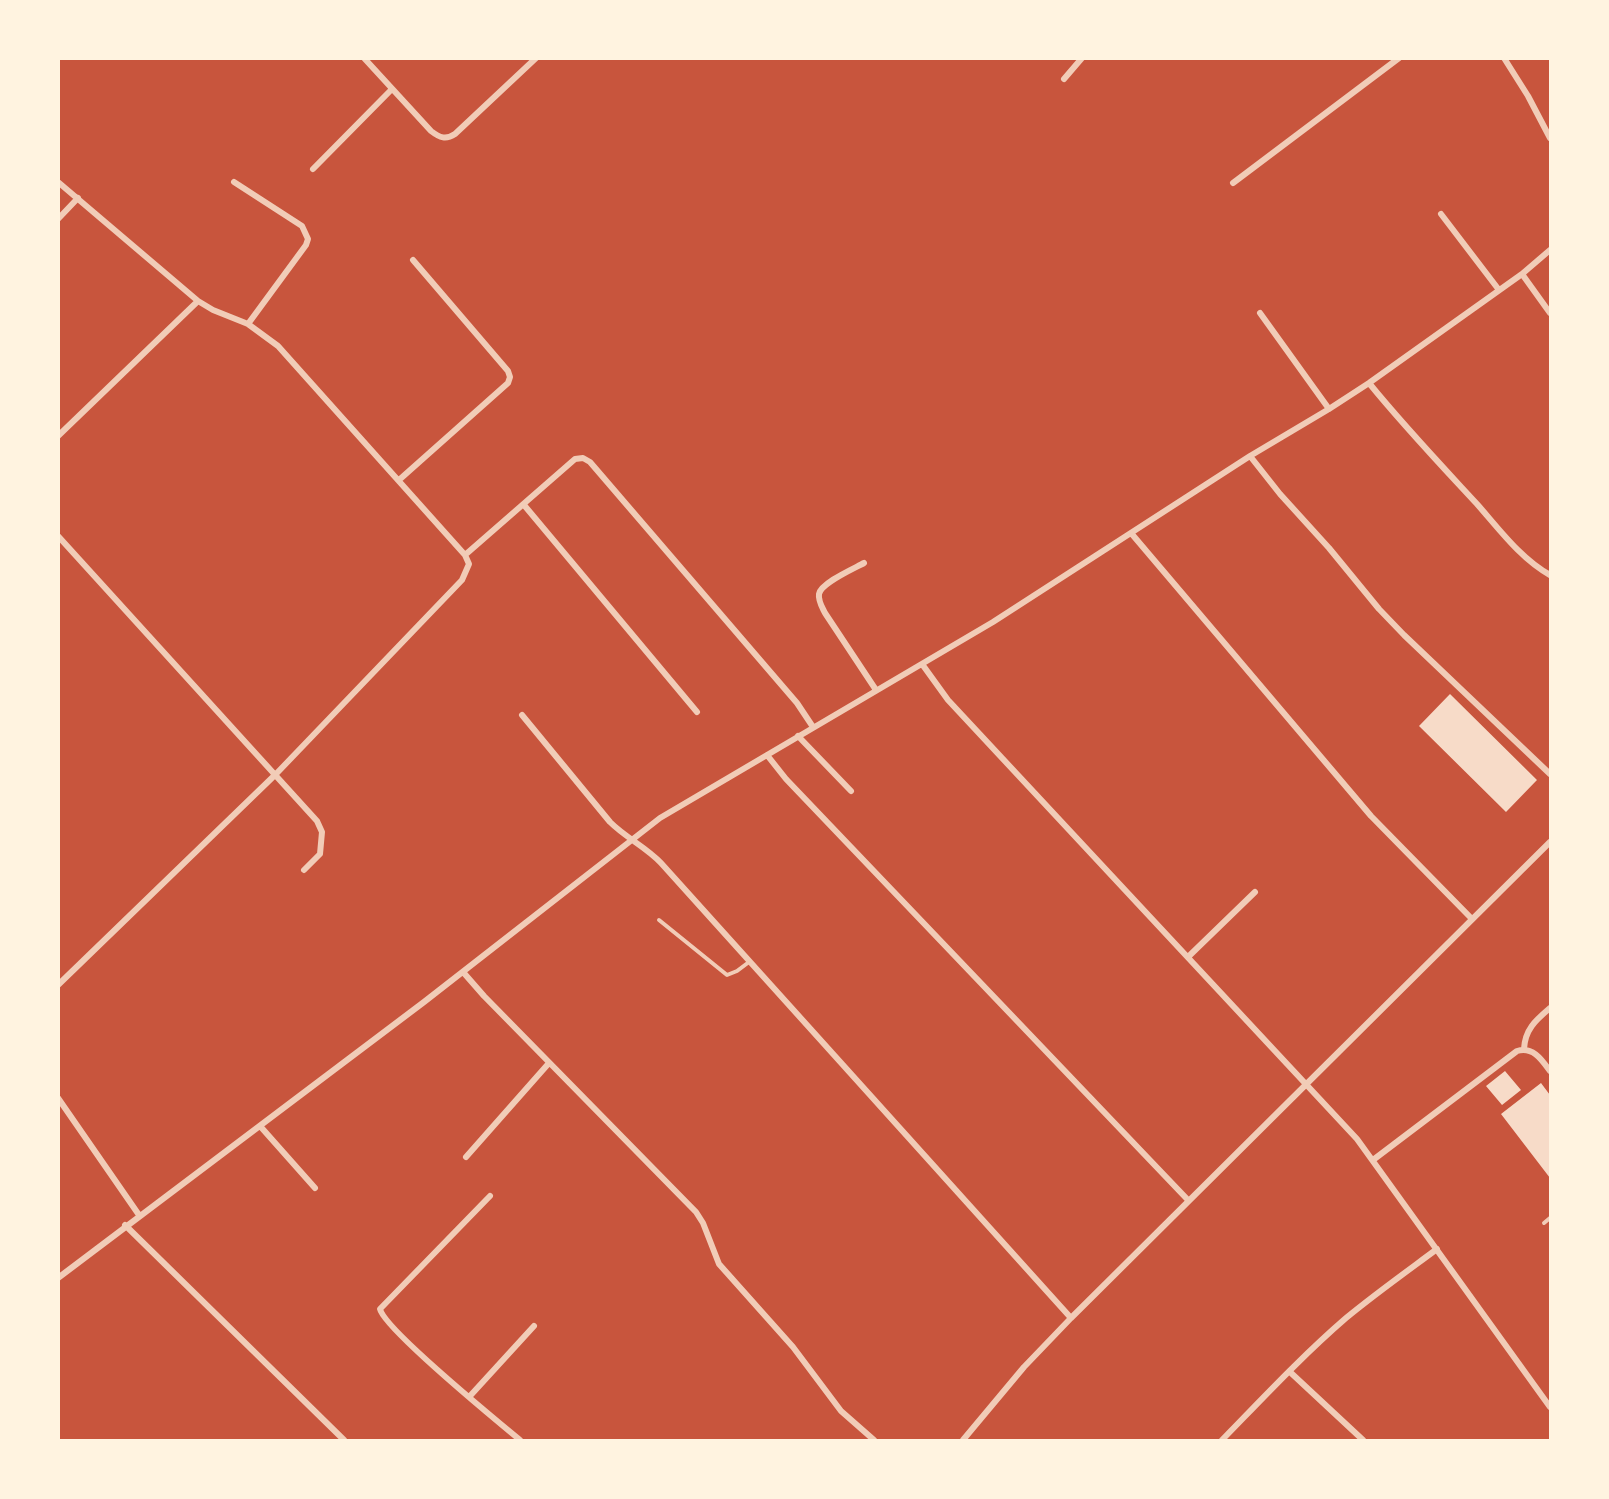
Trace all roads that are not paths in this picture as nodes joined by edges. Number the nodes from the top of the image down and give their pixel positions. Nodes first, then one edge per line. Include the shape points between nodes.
1 (364, 58) edge
2 (536, 58) edge
3 (1082, 58) edge
4 (1399, 58) edge
5 (1504, 58) edge
6 (1064, 80) dead end
7 (391, 90) junction
8 (1551, 138) edge
9 (313, 169) dead end
10 (58, 182) edge
11 (234, 182) dead end
12 (1233, 183) dead end
13 (78, 198) junction
14 (1441, 214) dead end
15 (58, 219) edge
16 (1551, 250) edge
17 (413, 260) dead end
18 (1522, 274) junction
19 (1499, 290) junction
20 (198, 301) junction
21 (1260, 313) dead end
22 (1551, 313) edge
23 (248, 324) junction
24 (1369, 383) junction
25 (1329, 408) junction
26 (58, 436) edge
27 (1250, 456) junction
28 (399, 480) junction
29 (524, 505) junction
30 (1131, 533) junction
31 (58, 536) edge
32 (465, 555) junction
33 (864, 563) dead end
34 (1551, 574) edge
35 (922, 664) junction
36 (876, 690) junction
37 (697, 712) dead end
38 (522, 715) dead end
39 (813, 727) junction
40 (798, 736) junction
41 (767, 755) junction
42 (276, 774) junction
43 (1551, 774) edge
44 (850, 791) dead end
45 (632, 840) junction
46 (1551, 842) edge
47 (304, 870) dead end
48 (1255, 892) dead end
49 (1472, 919) junction
50 (660, 920) dead end
51 (1188, 957) junction
52 (750, 962) junction
53 (463, 972) junction
54 (58, 985) edge
55 (1551, 1008) edge
56 (1524, 1048) junction
57 (549, 1063) junction
58 (1551, 1071) edge
59 (1306, 1083) junction
60 (58, 1098) edge
61 (260, 1126) junction
62 (466, 1157) dead end
63 (1373, 1160) junction
64 (315, 1188) dead end
65 (490, 1196) dead end
66 (1188, 1200) junction
67 (139, 1215) junction
68 (1551, 1218) edge
69 (1544, 1223) dead end
70 (125, 1226) junction
71 (1437, 1250) junction
72 (58, 1278) edge
73 (1071, 1318) junction
74 (534, 1326) dead end
75 (1290, 1372) junction
76 (470, 1396) junction
77 (1551, 1407) edge
78 (344, 1440) edge
79 (520, 1440) edge
80 (874, 1440) edge
81 (963, 1440) edge
82 (1222, 1440) edge
83 (1363, 1440) edge

1 - 7 street
2 - 7 street via 448,138 438,137
3 - 6 street
4 - 12 street
5 - 8 street
7 - 9 street
10 - 13 street
11 - 23 street via 302,226 308,239
13 - 15 street
13 - 20 street
14 - 19 street
16 - 18 street
17 - 28 street via 510,377 508,383
18 - 19 street
18 - 22 street
19 - 24 street
20 - 23 street
20 - 26 street
21 - 25 street
23 - 28 street via 285,354
24 - 25 street
24 - 34 street via 1503,533 1533,563
25 - 27 street
27 - 30 street
27 - 43 street via 1379,609
28 - 32 street
29 - 32 street
29 - 37 street
29 - 39 street via 575,459 590,462
30 - 35 street
30 - 49 street via 1371,816
31 - 42 street
32 - 42 street via 469,564 462,580
33 - 36 street via 822,586 819,595 825,613
35 - 36 street
35 - 51 street via 948,700
36 - 39 street
38 - 45 street via 610,822
39 - 40 street
40 - 41 street
40 - 44 street
41 - 45 street via 684,803
41 - 66 street
42 - 47 street via 322,832 320,854
42 - 54 street
45 - 52 street via 653,854
45 - 53 street
46 - 49 street
48 - 51 street
49 - 59 street
50 - 52 lane via 727,975
51 - 59 street
52 - 73 street
53 - 57 street
53 - 61 street
55 - 56 street via 1530,1027
56 - 58 street
56 - 63 street
57 - 62 street
57 - 80 street via 696,1212 719,1264 793,1347 841,1411
59 - 63 street
59 - 66 street
60 - 67 street
61 - 64 street
61 - 67 street
63 - 71 street
65 - 76 street via 380,1309 385,1320
66 - 73 street
67 - 70 street
68 - 69 lane
70 - 72 street
70 - 78 street
71 - 75 street via 1360,1307
71 - 77 street
73 - 81 street
74 - 76 street
75 - 82 street
75 - 83 street
76 - 79 street

